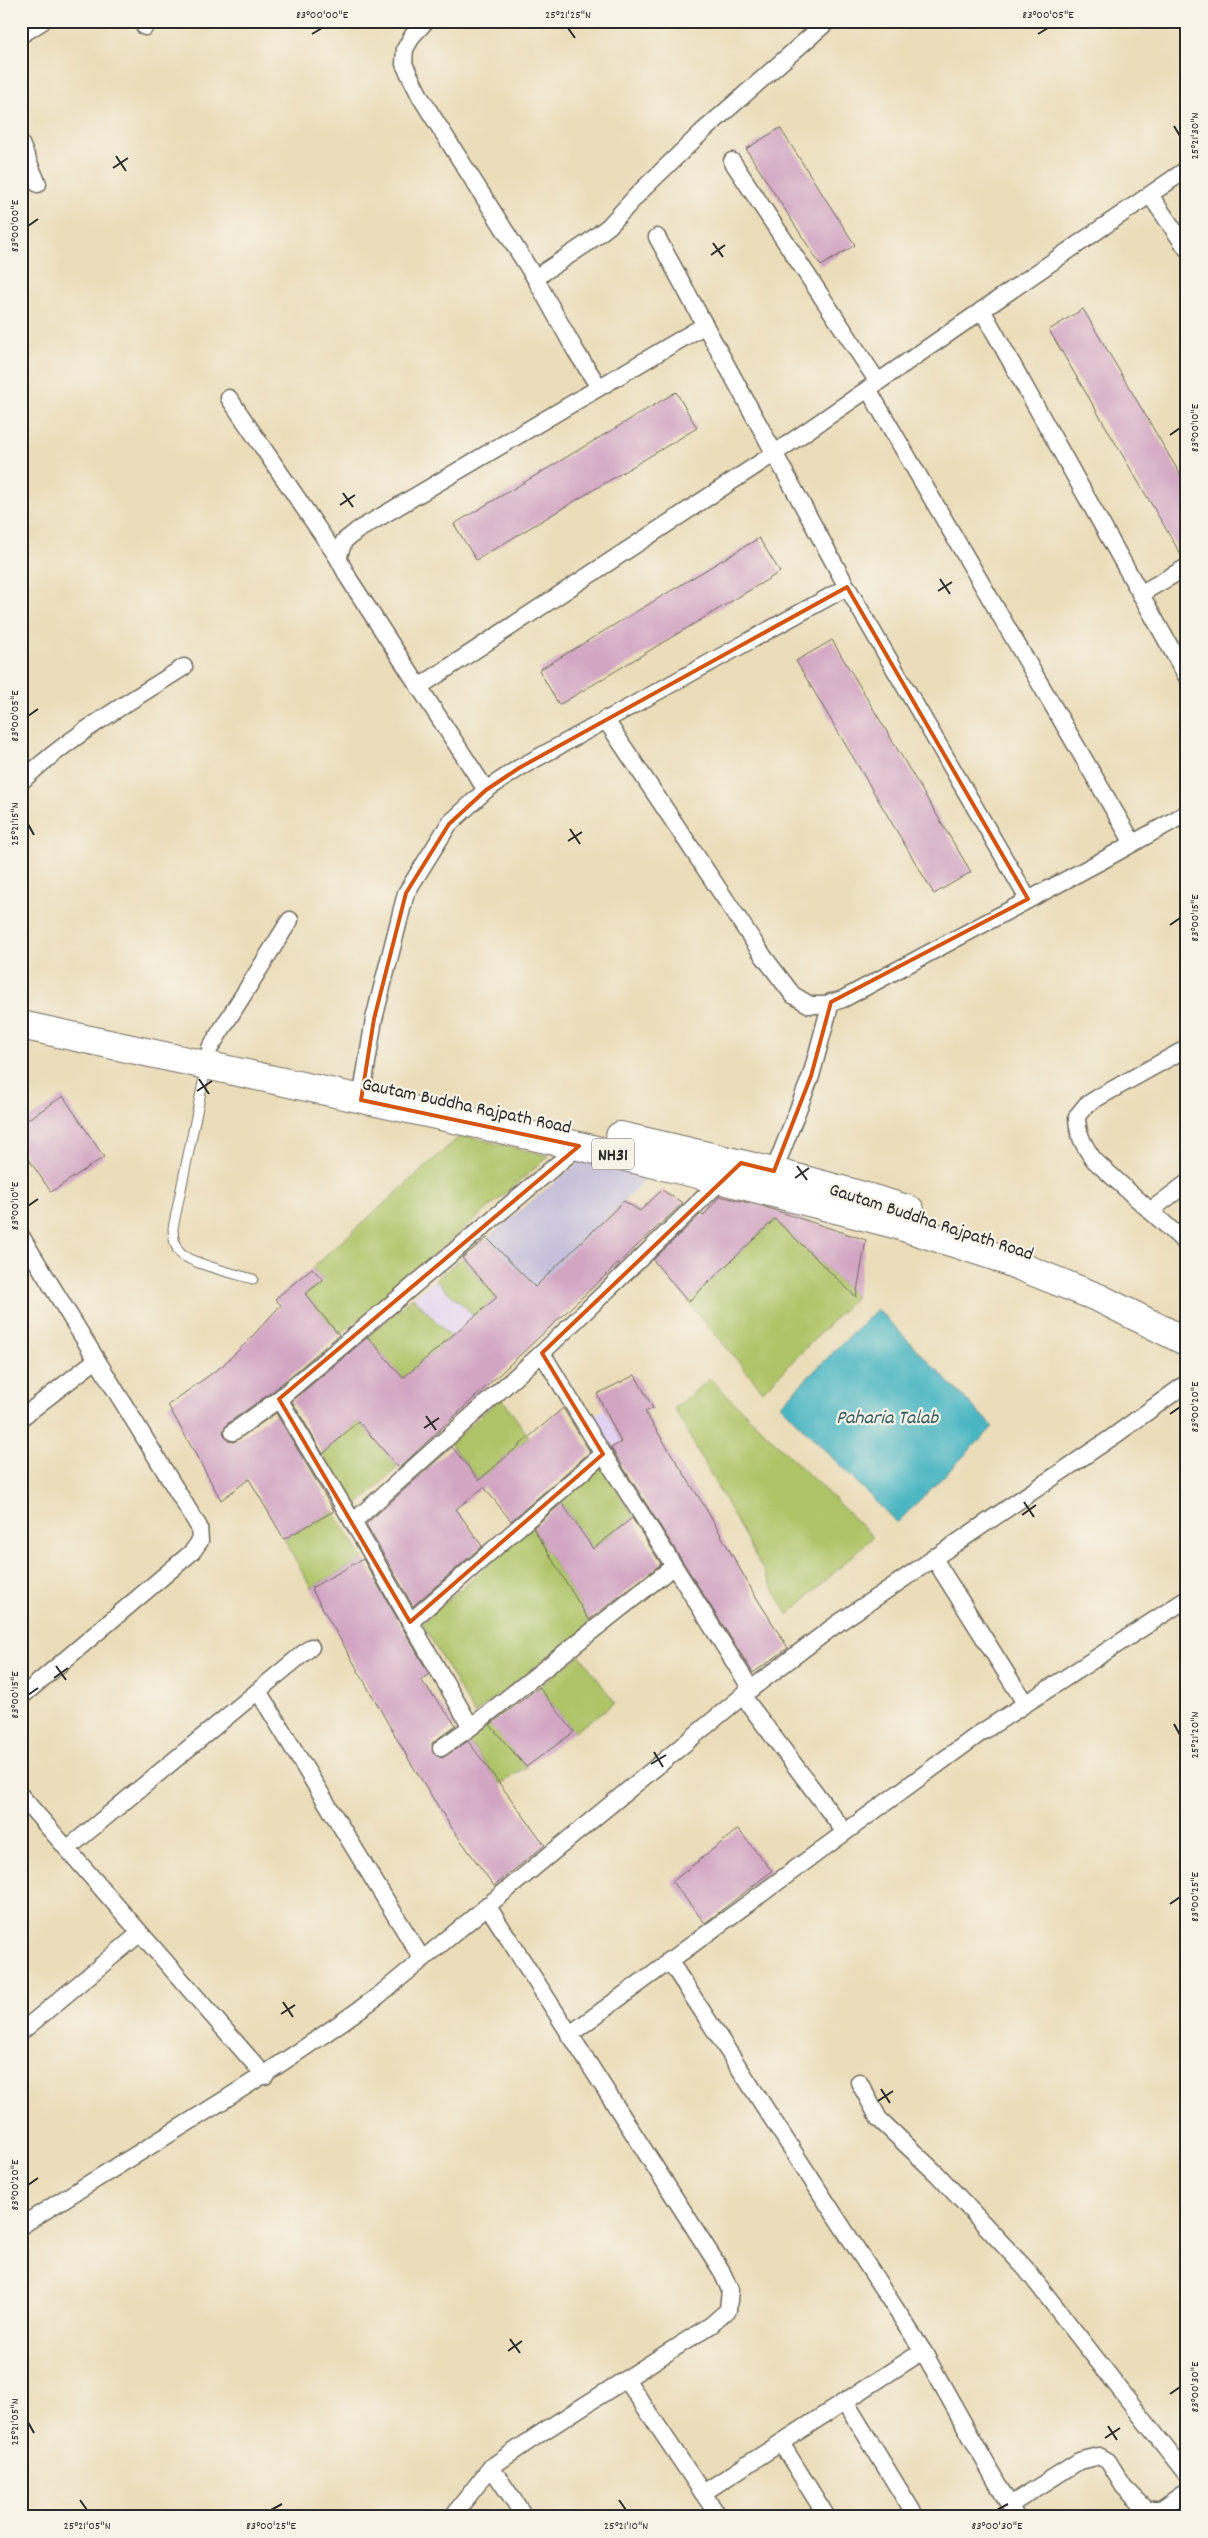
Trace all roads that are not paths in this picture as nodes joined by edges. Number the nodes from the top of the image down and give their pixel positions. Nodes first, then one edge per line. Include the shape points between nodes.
1 (43, 21) edge
2 (426, 21) edge
3 (828, 21) edge
4 (21, 35) edge
5 (21, 144) edge
6 (732, 161) dead end
7 (1187, 169) edge
8 (38, 184) dead end
9 (1150, 195) junction
10 (657, 237) dead end
11 (1187, 249) edge
12 (535, 278) junction
13 (982, 310) junction
14 (705, 324) junction
15 (873, 385) junction
16 (599, 387) junction
17 (229, 398) dead end
18 (774, 453) junction
19 (338, 558) junction
20 (1187, 567) edge
21 (847, 586) junction
22 (1140, 594) junction
23 (184, 667) dead end
24 (1187, 678) edge
25 (419, 687) junction
26 (605, 719) junction
27 (21, 782) edge
28 (486, 790) junction
29 (1187, 812) edge
30 (1133, 843) junction
31 (1028, 899) junction
32 (290, 920) dead end
33 (831, 1002) junction
34 (21, 1010) edge
35 (21, 1026) edge
36 (1187, 1048) edge
37 (208, 1057) junction
38 (363, 1091) junction
39 (579, 1146) junction
40 (732, 1171) junction
41 (774, 1171) junction
42 (1187, 1183) edge
43 (1150, 1211) junction
44 (21, 1236) edge
45 (1187, 1244) edge
46 (253, 1279) dead end
47 (1187, 1323) edge
48 (1187, 1342) edge
49 (542, 1352) junction
50 (96, 1360) junction
51 (1187, 1383) edge
52 (279, 1399) junction
53 (21, 1418) edge
54 (232, 1432) dead end
55 (603, 1454) junction
56 (353, 1522) junction
57 (934, 1557) junction
58 (674, 1566) junction
59 (1187, 1600) edge
60 (410, 1622) junction
61 (311, 1647) dead end
62 (258, 1691) junction
63 (746, 1692) junction
64 (21, 1697) edge
65 (1025, 1703) junction
66 (471, 1727) junction
67 (441, 1748) dead end
68 (21, 1796) edge
69 (844, 1831) junction
70 (67, 1849) junction
71 (487, 1905) junction
72 (140, 1934) junction
73 (422, 1959) junction
74 (669, 1960) junction
75 (21, 2032) edge
76 (569, 2035) junction
77 (265, 2076) junction
78 (859, 2082) dead end
79 (21, 2226) edge
80 (923, 2351) junction
81 (626, 2379) junction
82 (846, 2401) junction
83 (781, 2443) junction
84 (491, 2467) junction
85 (1187, 2475) edge
86 (1187, 2491) edge
87 (703, 2493) junction
88 (1013, 2511) edge
89 (452, 2517) edge
90 (525, 2517) edge
91 (719, 2517) edge
92 (827, 2517) edge
93 (916, 2517) edge

1 - 4 street
2 - 12 street via 404,49 404,64 459,161
3 - 12 street via 702,132 609,226
5 - 8 street
6 - 15 street
7 - 9 street
9 - 11 street
9 - 13 street
10 - 14 street
12 - 16 street via 574,350
13 - 15 street
13 - 22 street
14 - 16 street
14 - 18 street
15 - 18 street
15 - 30 street
16 - 19 street via 358,530 344,541
17 - 19 street
18 - 21 street
18 - 25 street
19 - 25 street
20 - 22 street
21 - 26 street
21 - 31 street
22 - 24 street
23 - 27 street via 81,733
25 - 28 street
26 - 28 street
26 - 33 street via 764,957 793,995 810,1005
28 - 38 street via 449,824 406,894 374,1018
29 - 30 street
30 - 31 street
31 - 33 street
32 - 37 street
33 - 41 street via 811,1076
34 - 37 highway, Gautam Buddha Rajpath Road / NH31
35 - 37 highway, NH31
36 - 43 street via 1099,1097 1077,1116 1077,1128 1094,1160
37 - 38 highway, Gautam Buddha Rajpath Road / NH31
37 - 46 lane via 173,1241 181,1254
38 - 39 highway, NH31
38 - 40 highway, Gautam Buddha Rajpath Road / NH31
39 - 40 highway, NH31
39 - 52 street
40 - 41 highway, Gautam Buddha Rajpath Road / NH31
40 - 48 highway, NH31 via 994,1256 1099,1298
40 - 49 street
41 - 47 highway, Gautam Buddha Rajpath Road / NH31 via 844,1189 1039,1255
42 - 43 street
43 - 45 street
44 - 50 street
49 - 55 street
49 - 56 street
50 - 53 street
50 - 64 street via 200,1527 200,1541 192,1552
51 - 57 street
52 - 54 street
52 - 56 street
55 - 58 street
55 - 60 street
56 - 60 street
57 - 63 street
57 - 65 street
58 - 63 street
58 - 66 street
59 - 65 street
60 - 66 street
61 - 62 street
62 - 70 street
62 - 73 street
63 - 69 street
63 - 71 street
65 - 69 street
66 - 67 street
68 - 70 street
69 - 74 street
70 - 72 street
71 - 73 street
71 - 76 street
72 - 75 street
72 - 77 street
73 - 77 street via 363,2007
74 - 76 street
74 - 80 street
76 - 81 street via 721,2270 730,2290 728,2310 711,2325
77 - 79 street
78 - 85 street via 879,2119 937,2174 1025,2268
80 - 82 street
80 - 88 street
81 - 84 street
81 - 87 street
82 - 83 street
82 - 93 street
83 - 87 street
83 - 92 street
84 - 89 street
84 - 90 street
86 - 88 street via 1160,2510 1146,2510 1124,2487 1108,2461 1098,2456 1079,2461
87 - 91 street

